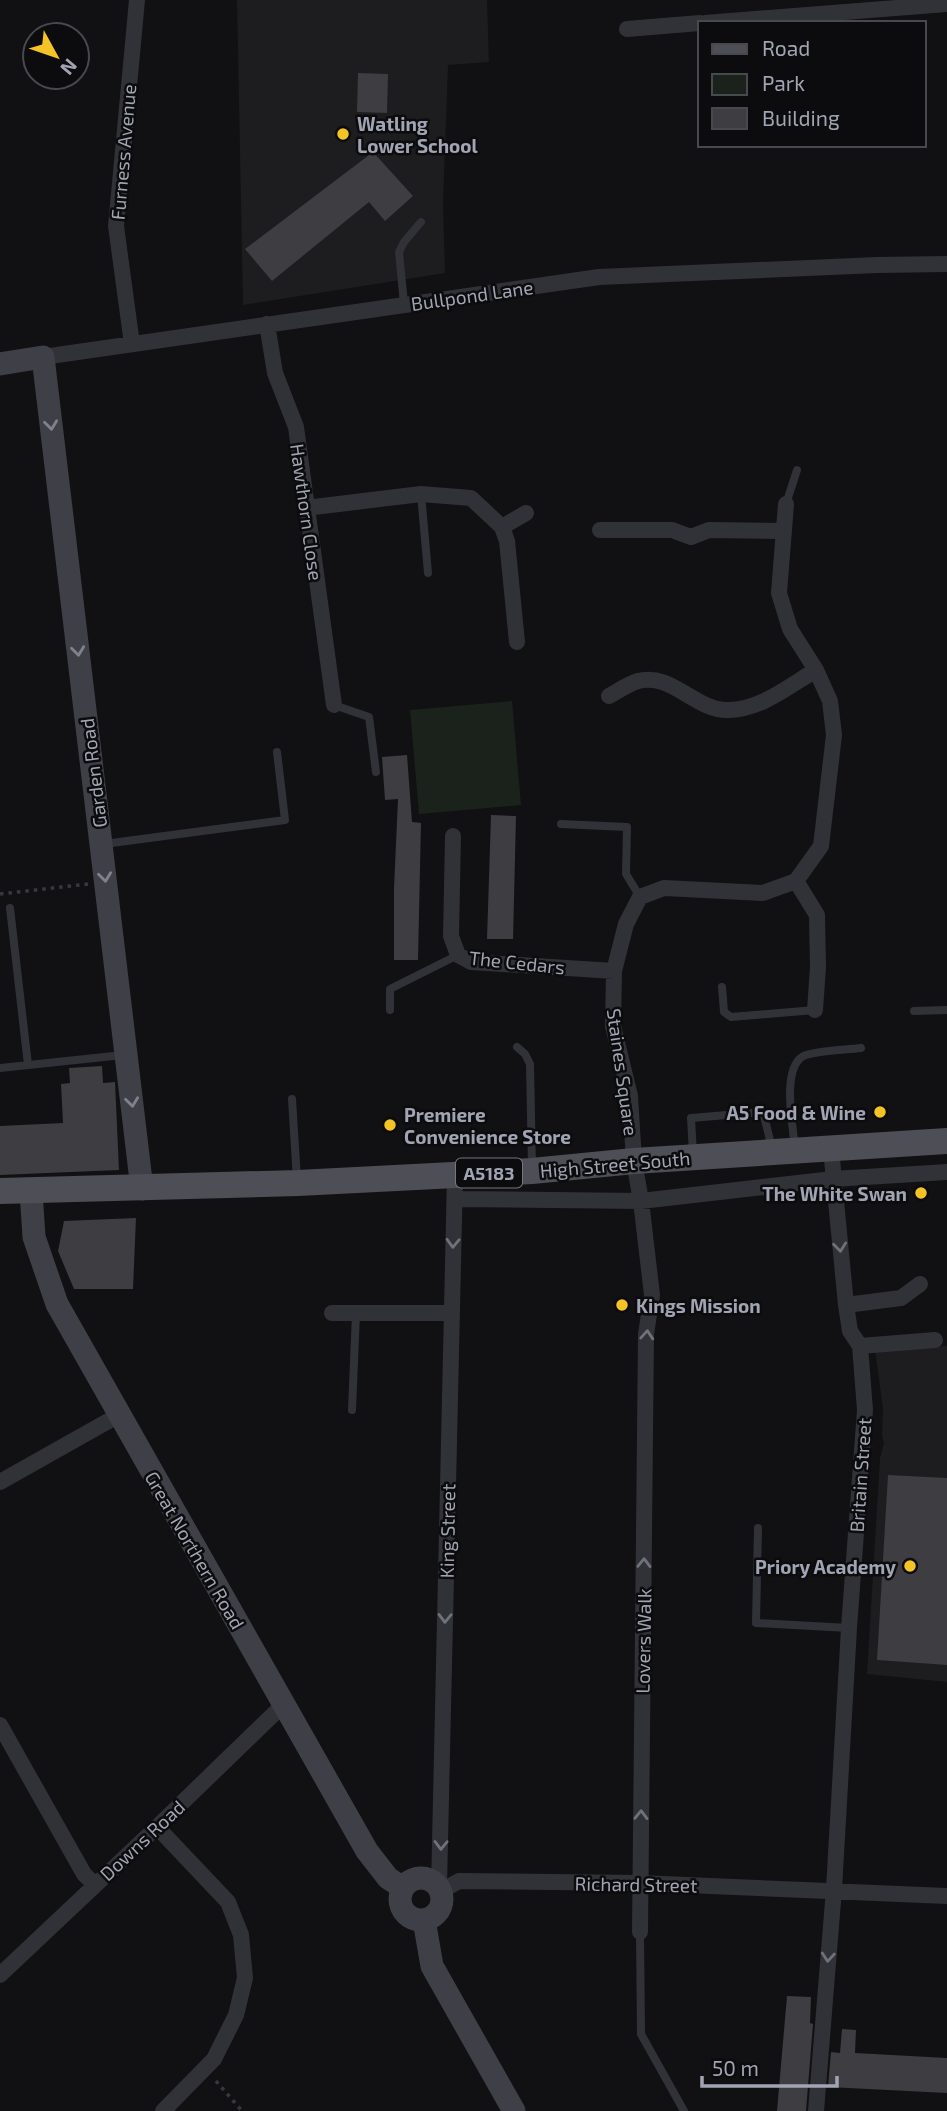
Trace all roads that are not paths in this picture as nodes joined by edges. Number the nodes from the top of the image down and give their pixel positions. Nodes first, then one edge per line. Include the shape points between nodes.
1 (137, 0) edge
2 (924, 2) edge
3 (947, 4) edge
4 (724, 21) edge
5 (698, 23) edge
6 (627, 29) dead end
7 (421, 222) dead end
8 (947, 264) edge
9 (404, 304) junction
10 (267, 324) junction
11 (132, 344) junction
12 (43, 357) junction
13 (0, 364) edge
14 (797, 470) dead end
15 (421, 494) junction
16 (786, 504) joint
17 (306, 508) junction
18 (526, 513) dead end
19 (502, 527) junction
20 (600, 530) dead end
21 (783, 531) junction
22 (428, 573) dead end
23 (517, 642) dead end
24 (816, 670) junction
25 (609, 696) dead end
26 (334, 705) joint
27 (277, 752) dead end
28 (376, 772) dead end
29 (561, 824) dead end
30 (453, 836) dead end
31 (102, 845) junction
32 (796, 881) junction
33 (640, 897) junction
34 (10, 908) dead end
35 (458, 955) junction
36 (614, 971) junction
37 (722, 987) dead end
38 (390, 1010) dead end
39 (815, 1010) joint
40 (947, 1010) edge
41 (914, 1011) dead end
42 (517, 1047) dead end
43 (861, 1048) dead end
44 (126, 1055) junction
45 (28, 1065) junction
46 (0, 1068) edge
47 (292, 1099) dead end
48 (947, 1141) edge
49 (831, 1149) junction
50 (784, 1152) junction
51 (693, 1157) junction
52 (634, 1161) junction
53 (532, 1171) junction
54 (947, 1172) edge
55 (833, 1180) junction
56 (298, 1183) junction
57 (455, 1187) junction
58 (142, 1189) junction
59 (0, 1191) edge
60 (31, 1191) junction
61 (641, 1201) junction
62 (920, 1284) dead end
63 (846, 1305) junction
64 (332, 1313) dead end
65 (356, 1313) junction
66 (451, 1313) junction
67 (935, 1340) dead end
68 (860, 1346) junction
69 (352, 1410) dead end
70 (119, 1415) junction
71 (0, 1482) edge
72 (758, 1528) dead end
73 (849, 1628) junction
74 (284, 1704) junction
75 (0, 1726) edge
76 (158, 1828) junction
77 (640, 1883) junction
78 (95, 1885) junction
79 (403, 1888) junction
80 (440, 1889) junction
81 (834, 1889) junction
82 (947, 1896) edge
83 (424, 1920) junction
84 (640, 1932) joint
85 (0, 1975) edge
86 (163, 2111) edge
87 (514, 2111) edge
88 (684, 2111) edge
89 (816, 2111) edge

1 - 11 street, Furness Avenue via 116,226
2 - 3 street
2 - 4 street
5 - 6 street
7 - 9 lane via 399,252
8 - 9 street, Bullpond Lane via 599,277
9 - 10 street, Bullpond Lane
10 - 11 street, Bullpond Lane
10 - 17 street, Hawthorn Close via 275,373 296,427
11 - 12 street, Bullpond Lane
12 - 13 street, Bullpond Lane
12 -> 31 street, Garden Road
14 - 16 lane
15 - 17 street
15 - 19 street via 471,498
15 - 22 lane
16 - 21 street
17 - 26 street, Hawthorn Close
18 - 19 street
19 - 23 street
20 - 21 street via 672,530 691,537 709,530
21 - 24 street via 779,593 790,629
24 - 25 street via 755,706 727,711 698,702 666,682 640,681
24 - 32 street via 830,701 834,735 821,846
26 - 28 lane via 369,717
27 - 31 lane via 285,820
29 - 33 lane via 627,827 626,874
30 - 35 street, The Cedars via 451,936
31 -> 44 street, Garden Road
32 - 33 street via 763,893 664,888
32 - 39 street via 817,915
33 - 36 street, Staines Square via 626,925
34 - 45 lane
35 - 36 street, The Cedars via 471,962
35 - 38 lane via 390,989
36 - 52 street, Staines Square via 613,1026 630,1096
37 - 39 lane via 724,1012 731,1017
40 - 41 lane
42 - 53 lane via 530,1064
43 - 50 lane via 805,1055 793,1067
44 - 45 lane
44 -> 58 street, Garden Road
45 - 46 lane
47 - 56 lane
48 - 49 main road, High Street South / A5183
49 - 50 main road, High Street South / A5183
49 - 55 street, Britain Street
50 - 51 main road, High Street South / A5183
50 - 51 lane via 763,1112 691,1118
51 - 52 main road, High Street South / A5183
52 - 53 main road, High Street South / A5183
52 - 61 street, Lovers Walk
53 - 57 main road, High Street South / A5183
54 - 55 street
55 - 61 street
55 -> 63 street, Britain Street
56 - 57 main road, High Street South / A5183
56 - 58 main road, High Street South / A5183
57 - 61 street
57 -> 66 street, King Street
58 - 60 main road, High Street South / A5183
59 - 60 main road, A5183
60 - 70 street, Great Northern Road via 34,1237 57,1304
77 -> 61 street, Lovers Walk via 646,1334 652,1295
62 - 63 street via 901,1298
63 - 68 street, Britain Street via 850,1331
64 - 65 street
65 - 66 street
65 - 69 lane
66 -> 80 street, King Street
67 - 68 street
68 - 73 street, Britain Street via 865,1410
70 - 71 street
70 - 74 street, Great Northern Road
72 - 73 lane via 756,1623
73 - 81 street, Britain Street
74 - 76 street, Downs Road
74 - 79 street, Great Northern Road via 367,1851 388,1878
75 - 78 street via 84,1874
76 - 78 street, Downs Road
76 - 86 street via 228,1902 241,1935 245,1978 236,2015 214,2059
77 - 80 street, Richard Street via 456,1881
77 - 81 street, Richard Street
77 - 84 street, Lovers Walk
78 - 85 street, Downs Road
79 - 80 street via 421,1877
79 - 83 street, Great Northern Road via 400,1900 405,1912
80 - 83 street via 439,1911
81 - 82 street, Richard Street
81 -> 89 street, Britain Street
83 - 87 street via 432,1966
84 - 88 lane, Lovers Walk via 640,2034

